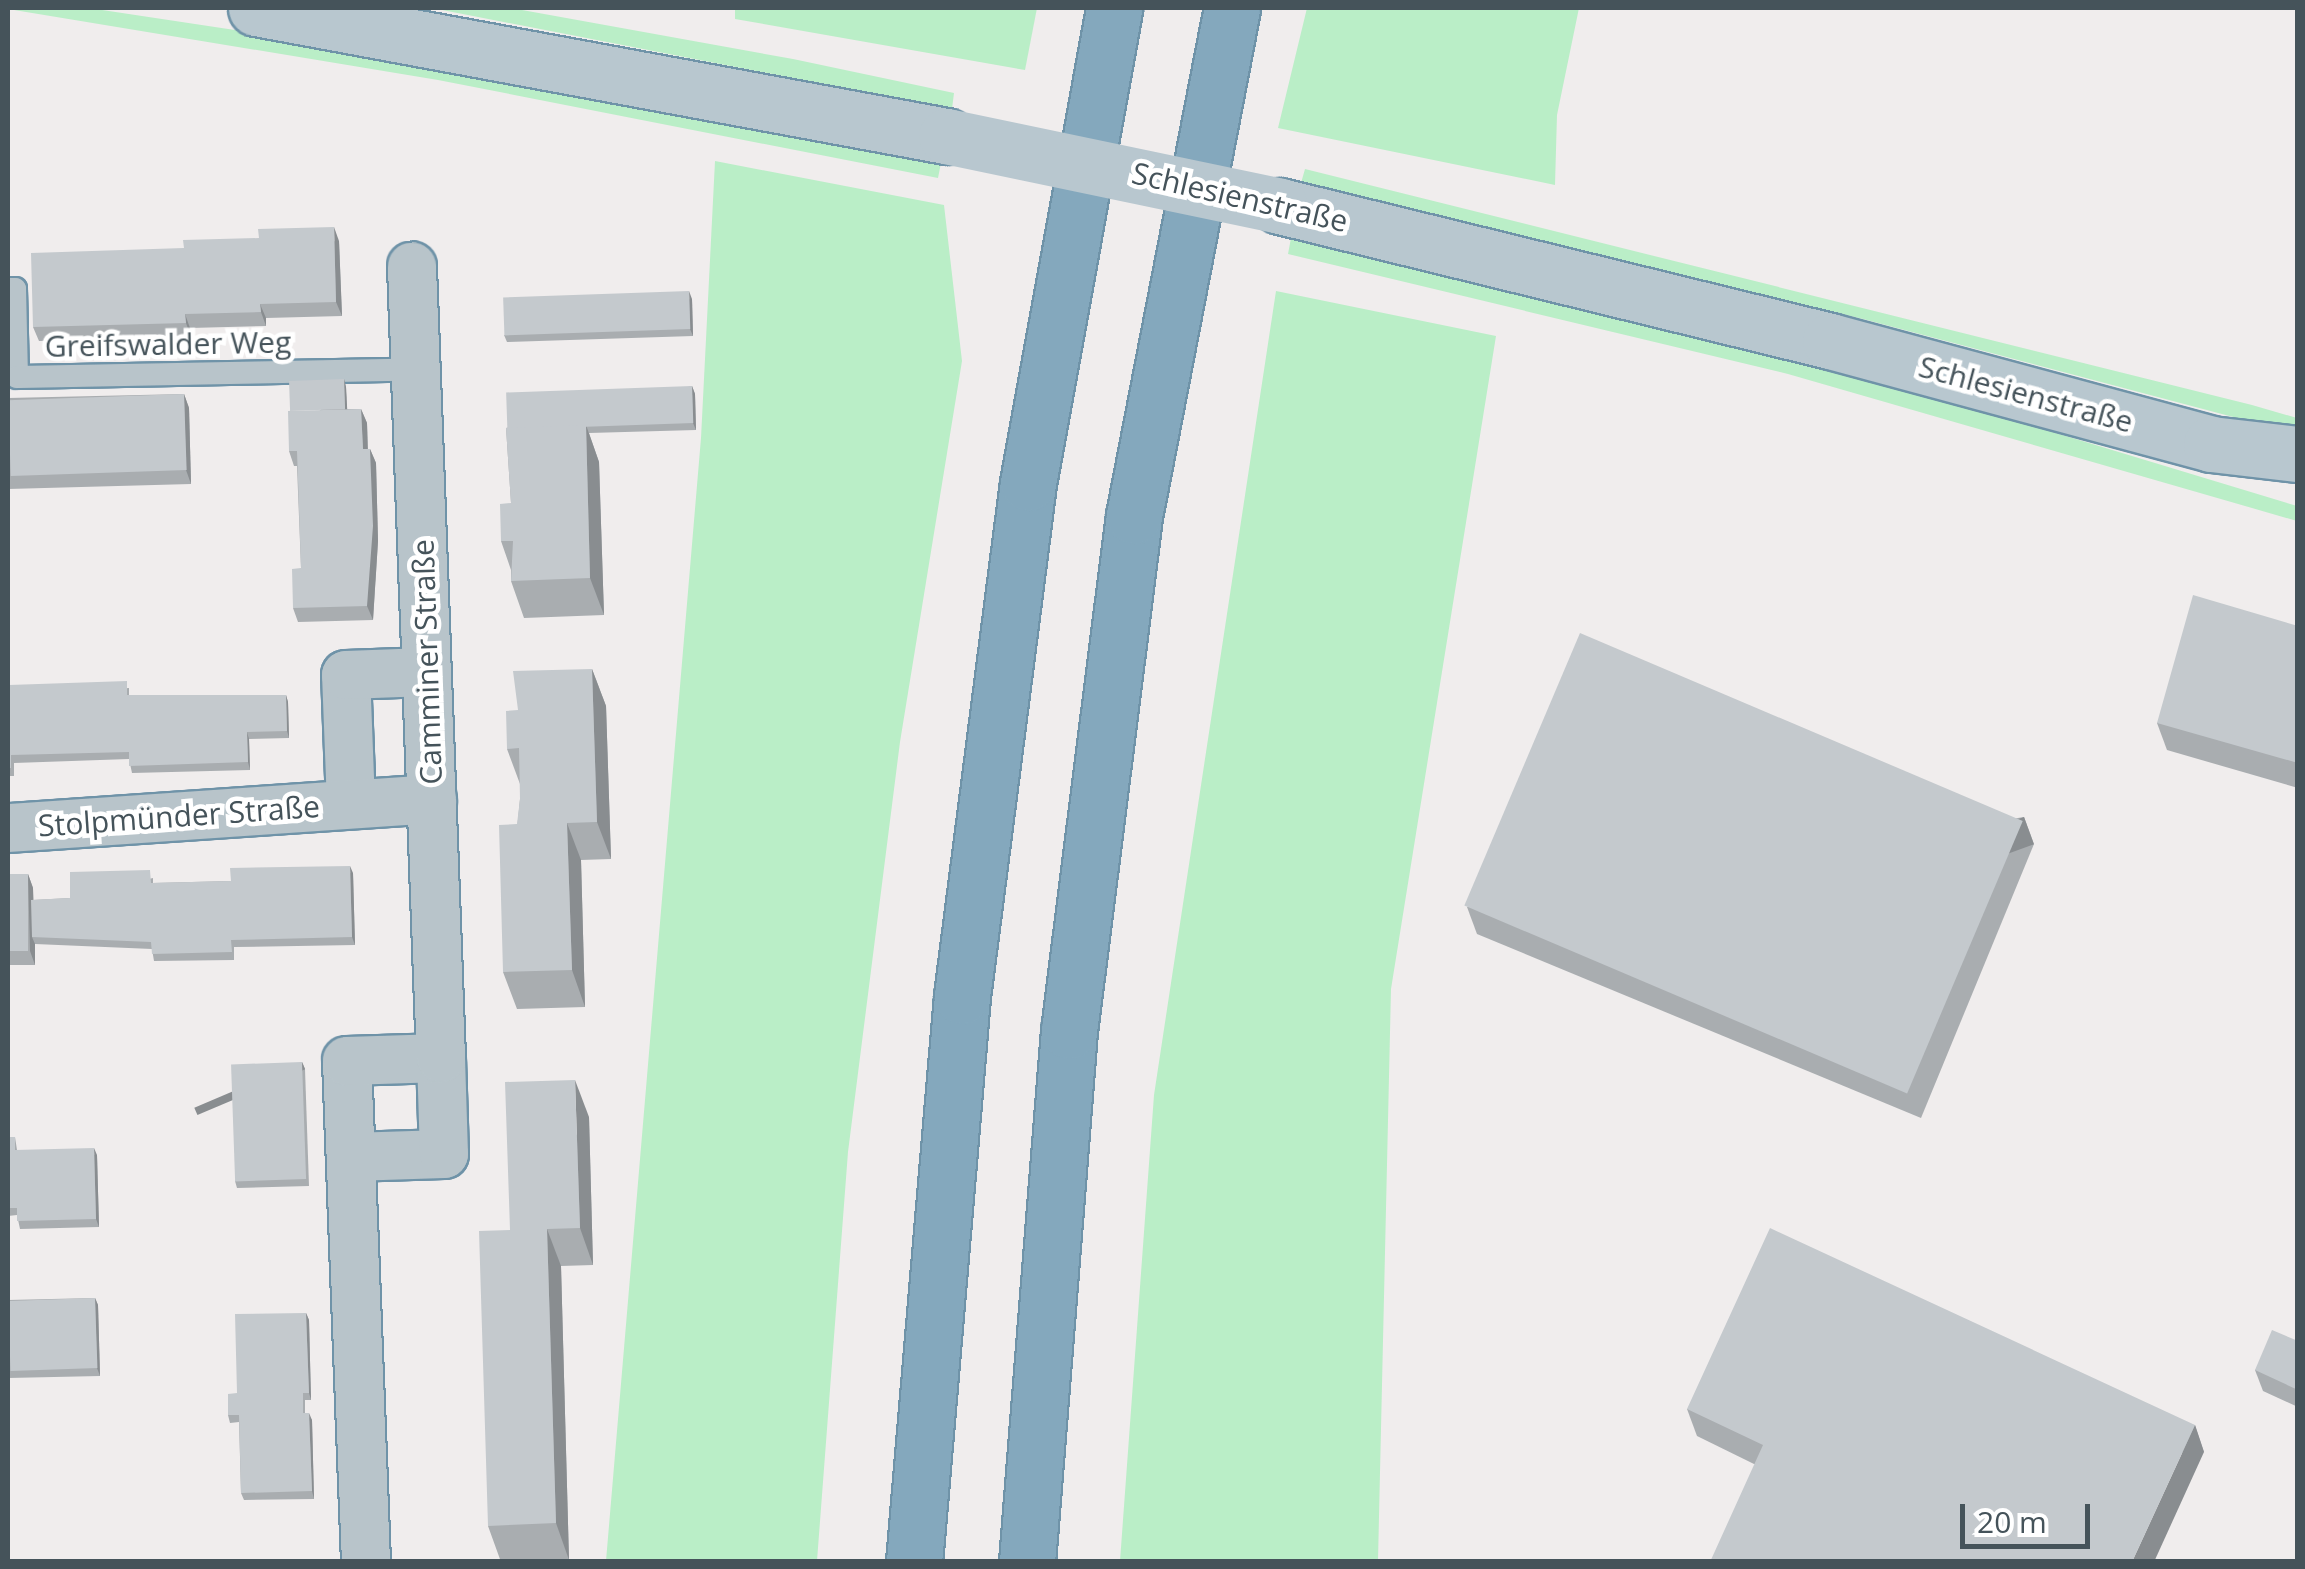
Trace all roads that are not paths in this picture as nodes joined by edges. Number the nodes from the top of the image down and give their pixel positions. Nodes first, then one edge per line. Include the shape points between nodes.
1 (256, 8) edge
2 (1114, 8) edge
3 (1232, 8) edge
4 (412, 268) dead end
5 (8, 289) edge
6 (416, 370) junction
7 (2211, 444) junction
8 (2298, 454) edge
9 (2298, 485) edge
10 (427, 672) junction
11 (432, 799) junction
12 (351, 804) junction
13 (8, 828) edge
14 (441, 1058) junction
15 (351, 1157) junction
16 (366, 1562) edge
17 (914, 1562) edge
18 (1027, 1562) edge

1 - 7 street, Schlesienstraße, bridge via 946,136 1280,206 1830,340
2 - 17 highway via 1028,483 967,956
3 - 18 highway via 1134,516 1069,1032
4 - 6 street, Camminer Straße
5 - 6 lane, Greifswalder Weg via 15,288 17,377
6 - 10 street, Camminer Straße
7 - 8 street, Schlesienstraße
7 - 9 street, Schlesienstraße
10 - 11 street, Camminer Straße
10 - 12 street, Stolpmünder Straße via 346,675
11 - 12 street, Stolpmünder Straße
11 - 14 street, Camminer Straße
12 - 13 street, Stolpmünder Straße
14 - 15 street, Camminer Straße via 444,1154
14 - 15 street via 347,1061
15 - 16 street

